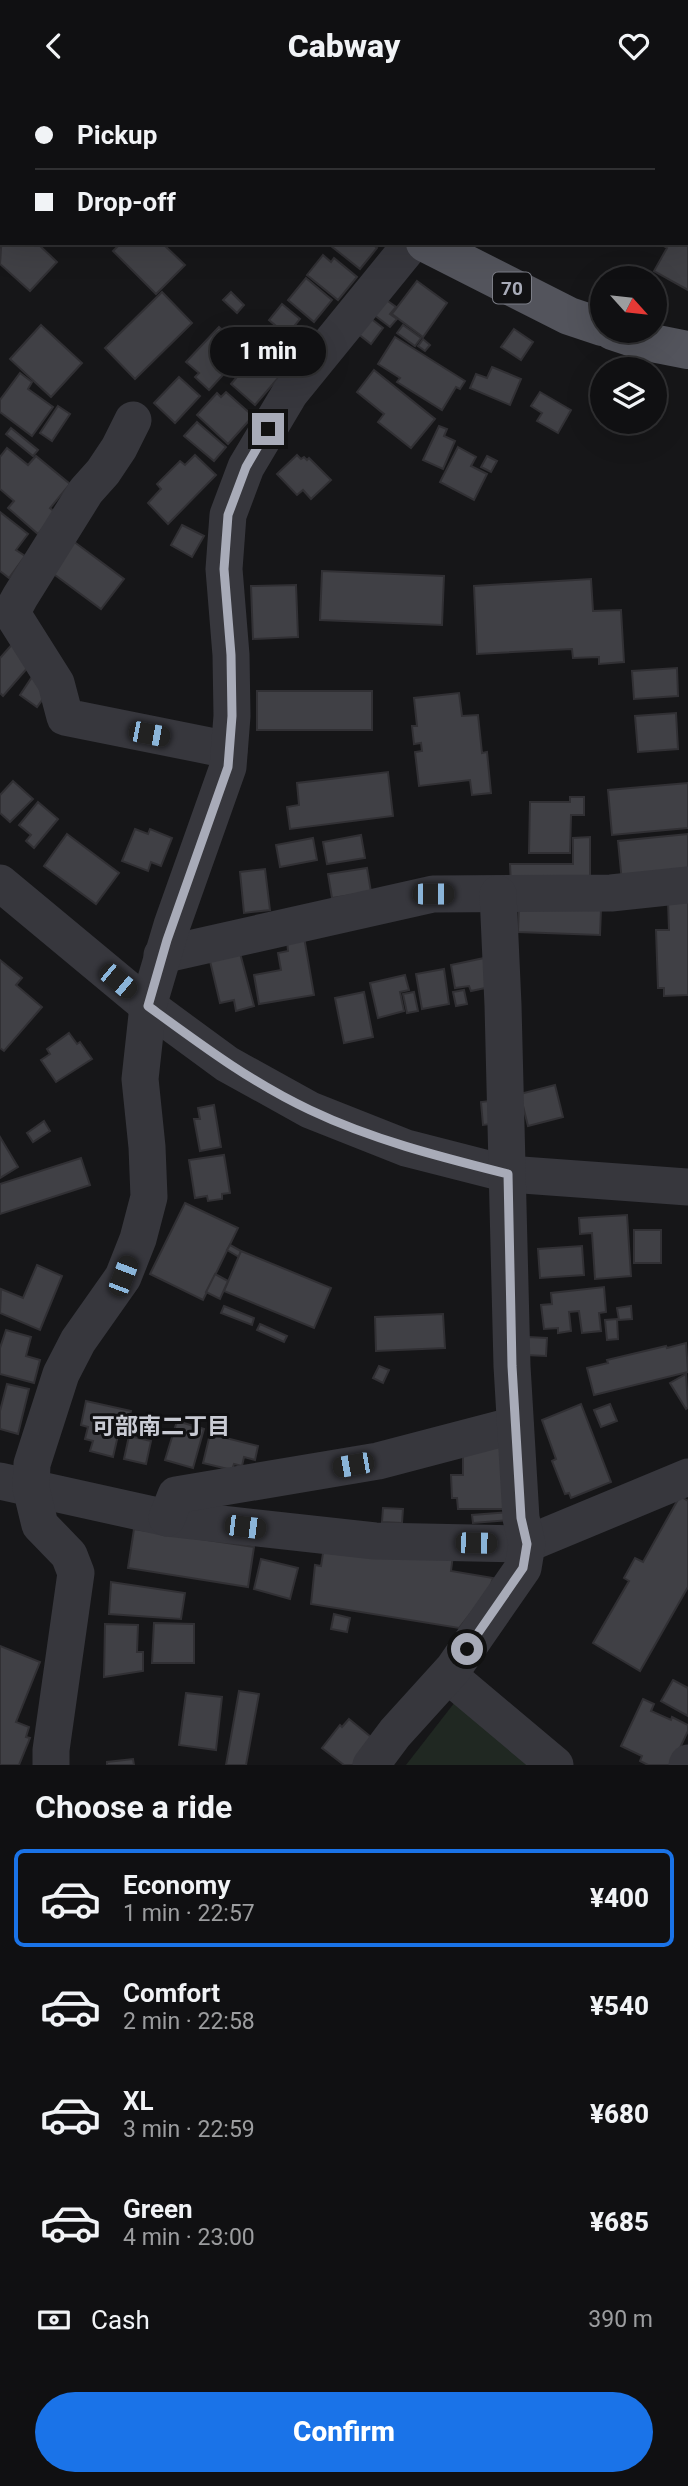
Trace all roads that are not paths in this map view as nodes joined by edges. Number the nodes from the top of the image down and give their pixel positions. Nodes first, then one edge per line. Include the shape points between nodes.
1 (410, 245) edge
2 (429, 245) edge
3 (590, 323) edge
4 (652, 343) edge
5 (688, 350) edge
6 (133, 421) dead end
7 (7, 619) edge
8 (229, 750) junction
9 (0, 883) edge
10 (688, 884) edge
11 (498, 894) junction
12 (162, 955) junction
13 (148, 1006) junction
14 (508, 1174) junction
15 (688, 1187) edge
16 (515, 1425) junction
17 (688, 1477) edge
18 (15, 1484) edge
19 (167, 1518) junction
20 (527, 1544) junction
21 (448, 1675) junction
22 (51, 1765) edge
23 (371, 1765) edge
24 (555, 1765) edge

1 - 8 street via 290,393 246,467 228,515 224,569 231,655
2 - 3 main road, 70
4 - 5 main road
6 - 7 street
7 - 8 street via 47,666 65,716
8 - 12 street via 228,767
9 - 13 street
10 - 11 street via 611,893
11 - 12 street via 433,894
11 - 14 street
12 - 13 street
13 - 14 street via 227,1064 310,1110 406,1148
13 - 18 street via 140,1079 148,1160 149,1197 144,1218 123,1276 61,1374 33,1464
14 - 15 street
14 - 16 street
16 - 19 street via 378,1461 176,1495
16 - 20 street
17 - 20 street
18 - 19 street
18 - 22 street via 40,1525 69,1555 76,1573
19 - 20 street via 374,1541
20 - 21 street via 523,1568
21 - 23 street
21 - 24 street

